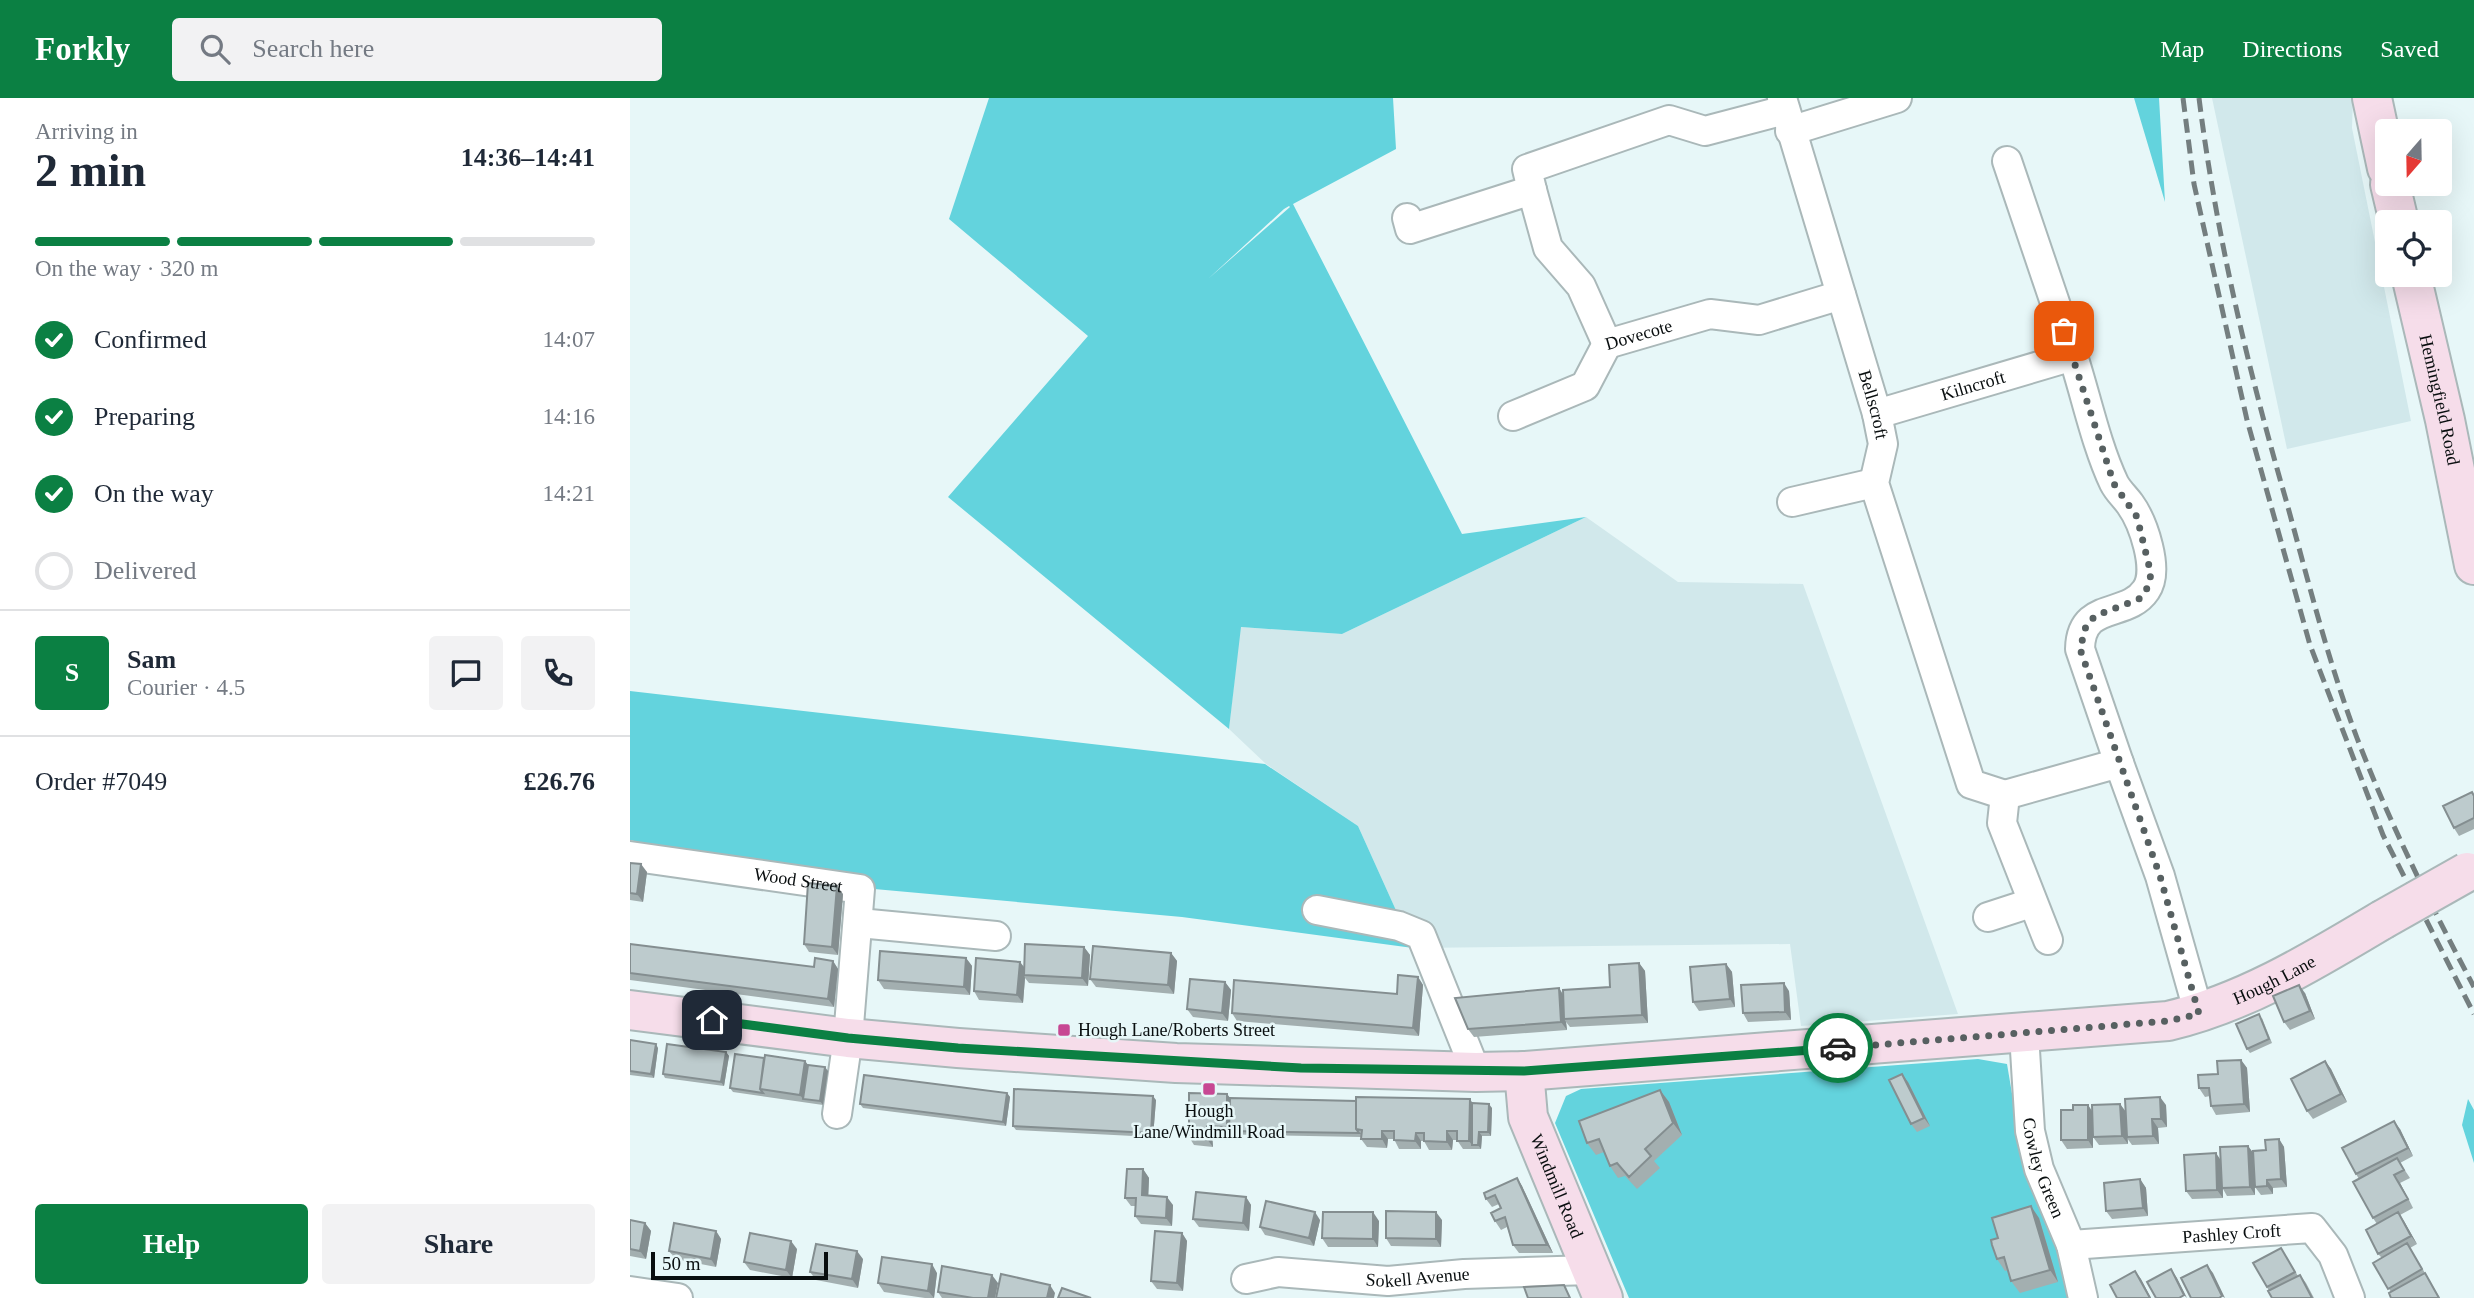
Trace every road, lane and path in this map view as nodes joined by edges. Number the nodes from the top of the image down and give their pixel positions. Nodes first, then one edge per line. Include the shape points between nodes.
1 (1897, 98) edge
2 (2372, 98) edge
3 (1786, 113) edge
4 (2376, 119) edge
5 (2007, 162) dead end
6 (1532, 190) junction
7 (1408, 218) dead end
8 (2414, 287) edge
9 (1841, 295) junction
10 (1607, 344) junction
11 (2073, 356) junction
12 (1877, 414) junction
13 (1513, 416) dead end
14 (1874, 483) junction
15 (1793, 502) dead end
16 (2474, 565) edge
17 (2119, 763) junction
18 (2005, 795) junction
19 (630, 856) edge
20 (2470, 871) edge
21 (2031, 902) junction
22 (1317, 910) dead end
23 (1988, 917) dead end
24 (859, 923) junction
25 (996, 936) dead end
26 (2048, 940) dead end
27 (630, 1010) edge
28 (2199, 1014) junction
29 (2024, 1034) junction
30 (848, 1038) junction
31 (1524, 1071) junction
32 (1476, 1072) junction
33 (837, 1114) dead end
34 (2071, 1245) junction
35 (1246, 1279) dead end
36 (1597, 1284) edge
37 (630, 1291) edge
38 (678, 1298) edge
39 (2083, 1298) edge
40 (2350, 1298) edge

1 - 3 street
2 - 4 main road
3 - 6 street via 1705,131 1669,120 1527,169
3 - 9 street, Bellscroft
5 - 11 street
6 - 7 street via 1410,229
6 - 10 street, Dovecote via 1548,248 1581,286
8 - 16 main road, Hemingfield Road
9 - 10 street, Dovecote via 1759,320 1710,314
9 - 12 street, Bellscroft
10 - 13 street via 1585,386
11 - 12 street, Kilncroft
11 - 17 street via 2114,484 2137,517 2151,574 2139,599 2095,616 2080,638
12 - 14 street, Bellscroft via 1883,444
14 - 15 street
14 - 18 street via 1971,784
17 - 18 street
17 - 28 street via 2160,876
18 - 21 street via 2002,823
19 - 24 street, Wood Street via 860,889
20 - 28 main road, Hough Lane, bridge via 2287,975
21 - 23 street
21 - 26 street
22 - 32 street via 1399,926 1421,935
24 - 25 street
24 - 30 street, Wood Street
27 - 30 main road, Hough Lane
28 - 29 main road, Hough Lane
29 - 31 main road, Hough Lane
29 - 34 street, Cowley Green via 2030,1131 2039,1169
30 - 32 main road, Hough Lane via 1176,1063
30 - 33 street, Wood Street
31 - 32 main road, Hough Lane
31 - 36 main road, Windmill Road via 1528,1117
34 - 39 street, Cowley Green
34 - 40 street, Pashley Croft via 2312,1228 2333,1255
35 - 36 street, Sokell Avenue via 1278,1272 1388,1281 1464,1274
37 - 38 street

